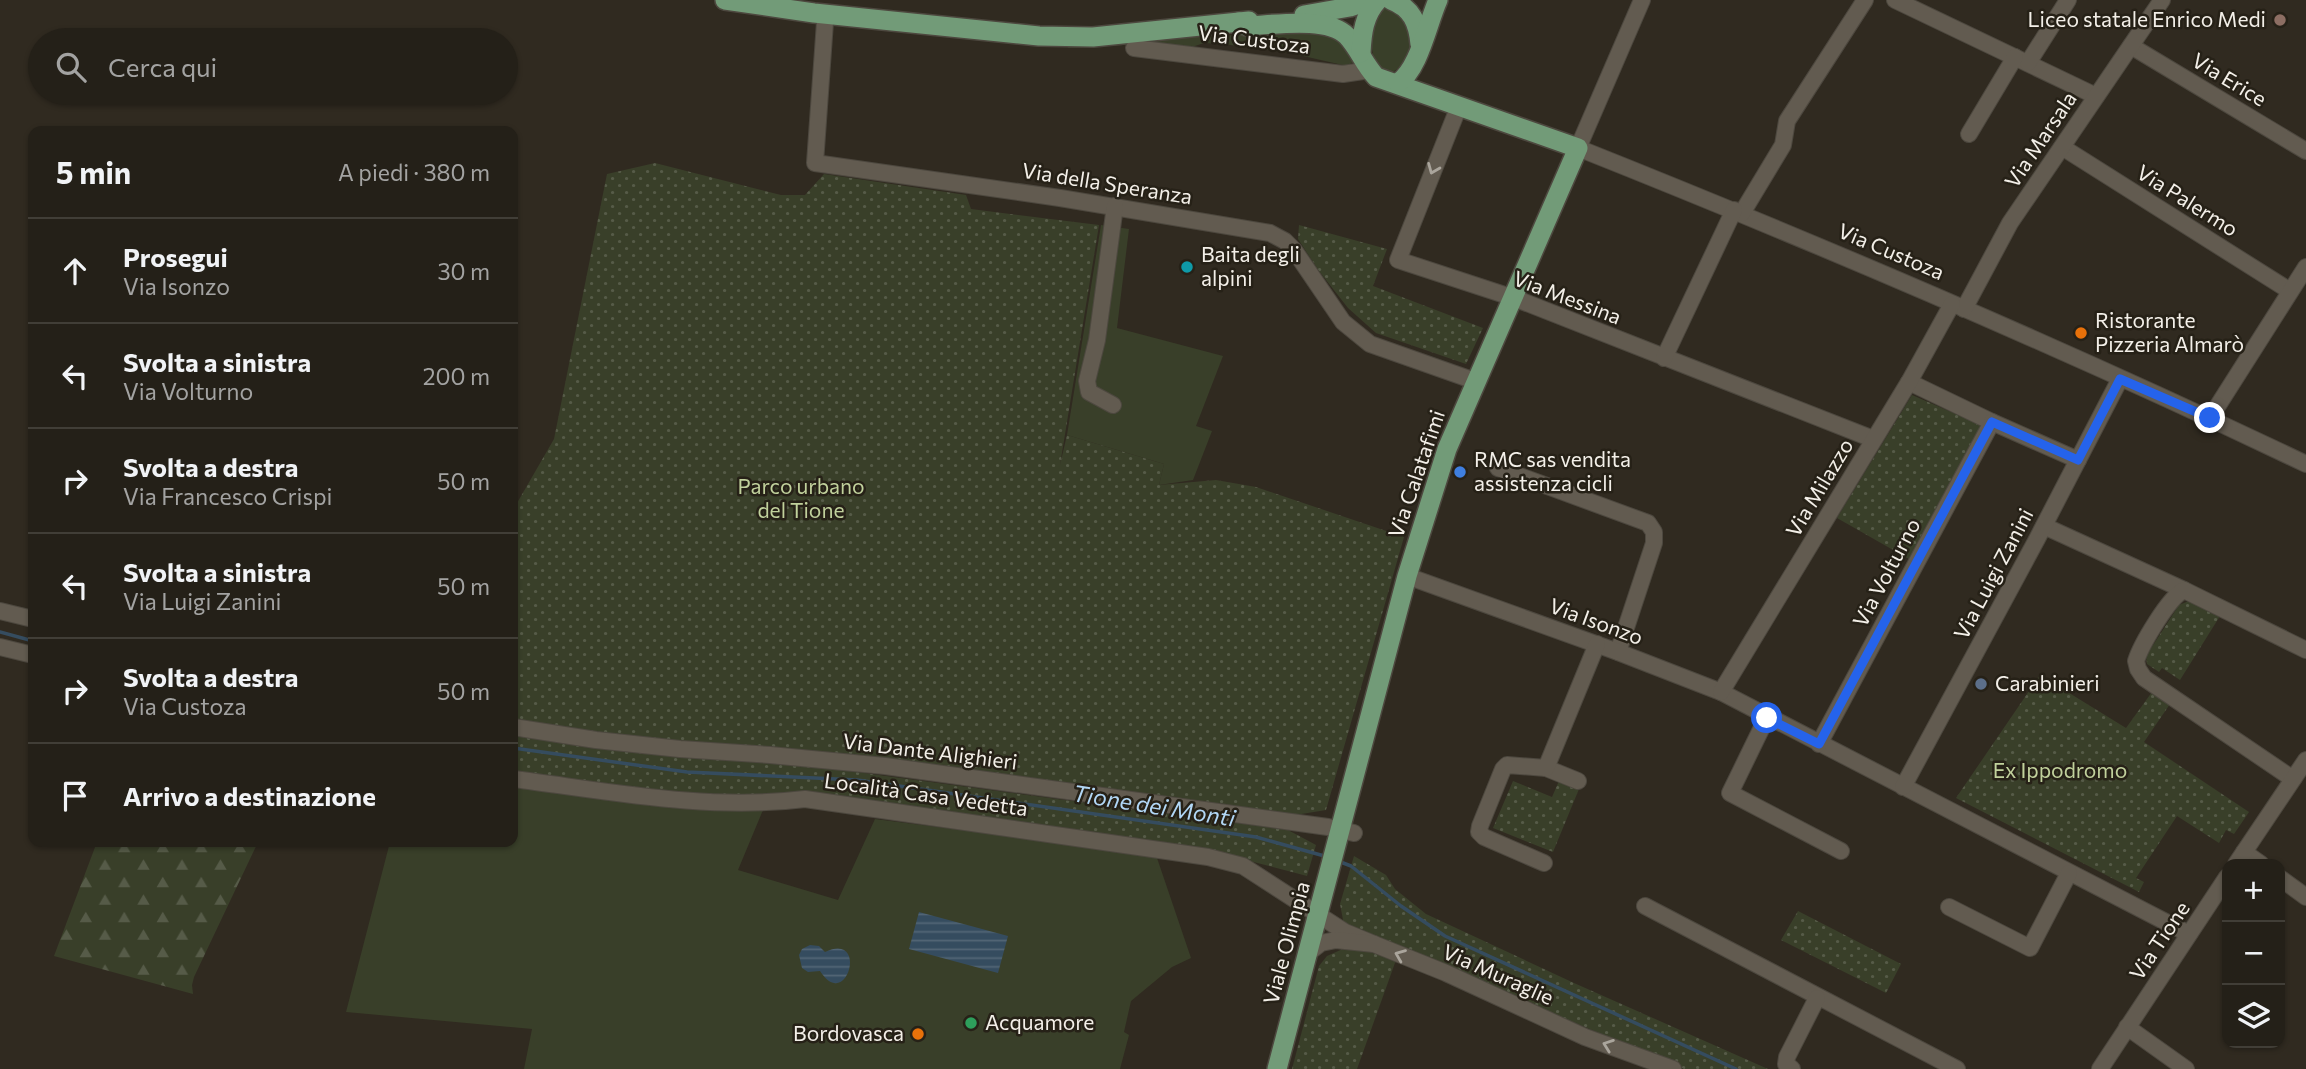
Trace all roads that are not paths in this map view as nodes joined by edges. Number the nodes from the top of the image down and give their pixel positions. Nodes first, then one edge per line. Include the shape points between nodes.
1 (725, 0) edge
2 (1371, 0) edge
3 (1378, 0) edge
4 (1391, 0) edge
5 (1438, 0) edge
6 (1642, 0) edge
7 (1865, 0) edge
8 (1895, 0) edge
9 (2068, 0) edge
10 (2162, 0) edge
11 (825, 22) dead end
12 (1239, 22) junction
13 (2130, 46) junction
14 (1134, 48) dead end
15 (1419, 51) junction
16 (2021, 60) junction
17 (1366, 62) junction
18 (1398, 83) junction
19 (2096, 96) junction
20 (1454, 104) junction
21 (1969, 134) dead end
22 (2062, 147) junction
23 (1578, 148) junction
24 (2306, 151) edge
25 (1115, 206) junction
26 (1738, 212) junction
27 (2306, 267) edge
28 (2290, 291) junction
29 (1514, 298) junction
30 (1958, 306) junction
31 (1664, 358) junction
32 (2120, 379) junction
33 (1475, 381) junction
34 (1909, 382) junction
35 (1113, 405) dead end
36 (2210, 418) junction
37 (1992, 422) junction
38 (1873, 439) junction
39 (2078, 460) junction
40 (2306, 464) edge
41 (1498, 468) dead end
42 (2045, 526) junction
43 (1407, 576) junction
44 (2183, 590) junction
45 (0, 611) edge
46 (28, 618) edge
47 (1597, 645) junction
48 (0, 647) edge
49 (2306, 650) edge
50 (1618, 652) junction
51 (28, 654) edge
52 (1721, 692) junction
53 (1767, 718) junction
54 (518, 728) edge
55 (1819, 744) junction
56 (2306, 760) edge
57 (1546, 768) junction
58 (2293, 779) junction
59 (518, 780) edge
60 (1578, 781) dead end
61 (1903, 787) junction
62 (1347, 831) junction
63 (1840, 851) dead end
64 (2240, 858) edge
65 (1544, 863) dead end
66 (2069, 873) junction
67 (2285, 882) edge
68 (2222, 884) edge
69 (2306, 897) edge
70 (1645, 906) dead end
71 (1949, 907) dead end
72 (1318, 914) junction
73 (2189, 934) junction
74 (1374, 944) junction
75 (1307, 954) junction
76 (1817, 998) junction
77 (2127, 1027) junction
78 (1277, 1069) edge
79 (1672, 1069) edge
80 (1792, 1069) edge
81 (1957, 1069) edge
82 (2100, 1069) edge
83 (2186, 1069) edge

1 - 12 main road, Via Custoza via 1039,36 1093,37
2 - 12 main road, Via Custoza via 1318,14
3 - 17 main road via 1365,20
4 - 15 main road, Via Custoza via 1404,5 1415,20
5 - 15 main road
6 - 23 street
7 - 26 street via 1787,121 1783,145
8 - 16 street
9 - 16 street
10 - 13 street, Via Marsala
11 - 25 street, Via della Speranza via 815,163
12 - 17 main road, Via Custoza via 1246,26 1331,26 1345,33
13 - 19 street, Via Marsala
13 - 24 street, Via Erice
14 - 17 street, Via Custoza via 1343,74
15 - 18 main road via 1406,78
15 - 20 main road, Via Custoza via 1429,87
16 - 19 street
16 - 21 street
17 - 18 main road, Via Custoza via 1376,77
18 - 20 main road, Via Custoza
19 - 22 street, Via Marsala
20 - 23 main road, Via Custoza
20 -> 29 street, Via Messina via 1398,260
22 - 28 street, Via Palermo
22 - 30 street, Via Marsala
23 - 26 street, Via Custoza
23 - 29 main road, Via Calatafimi
25 - 33 street, Via della Speranza via 1270,233 1294,250 1343,322 1370,344
25 - 35 street via 1087,381 1089,393
26 - 30 street, Via Custoza
26 - 31 street
27 - 28 street
28 - 36 street
29 - 31 street, Via Messina
29 - 33 main road, Via Calatafimi
30 - 32 street, Via Custoza
30 - 34 street, Via Milazzo
31 - 38 street, Via Messina
32 - 36 street, Via Custoza
32 - 39 street, Via Luigi Zanini
33 - 43 main road, Via Calatafimi via 1447,449
34 - 37 street
34 - 38 street, Via Milazzo
36 - 40 street, Via Custoza
37 - 39 street
37 - 55 street, Via Volturno
38 - 52 street, Via Milazzo
39 - 42 street, Via Luigi Zanini
41 - 50 street via 1648,523 1654,532
42 - 44 street
42 - 61 street, Via Luigi Zanini
43 - 47 street, Via Isonzo
43 - 62 main road, Via Calatafimi
44 - 49 street
44 - 58 street via 2138,653 2138,669
45 - 46 street
47 - 50 street, Via Isonzo
47 - 57 street
48 - 51 street
50 - 52 street, Via Isonzo
52 - 53 street, Via Isonzo
53 - 55 street, Via Isonzo
53 - 63 street via 1730,793
54 - 62 street, Via Dante Alighieri via 644,746 885,766
55 - 61 street, Via Isonzo
56 - 58 street
57 - 60 street
57 - 65 street via 1507,765 1479,832
58 - 64 street
59 - 72 street, Località Casa Vedetta via 713,802 804,799 1208,857 1243,866
61 - 66 street, Via Isonzo
62 - 72 main road, Viale Olimpia
66 - 71 street via 2030,948
66 - 73 street, Via Isonzo
67 - 69 street
68 - 73 street, Via Tione
70 - 76 street
72 - 74 street, Località Casa Vedetta
72 - 75 main road, Viale Olimpia
73 - 77 street, Via Tione
74 - 75 street, Via Muraglie via 1336,940 1321,943
79 -> 74 street, Via Muraglie via 1585,1037
75 - 78 main road, Viale Olimpia
76 - 80 street via 1787,1057 1786,1064
76 - 81 street
77 - 82 street, Via Tione
77 - 83 street

